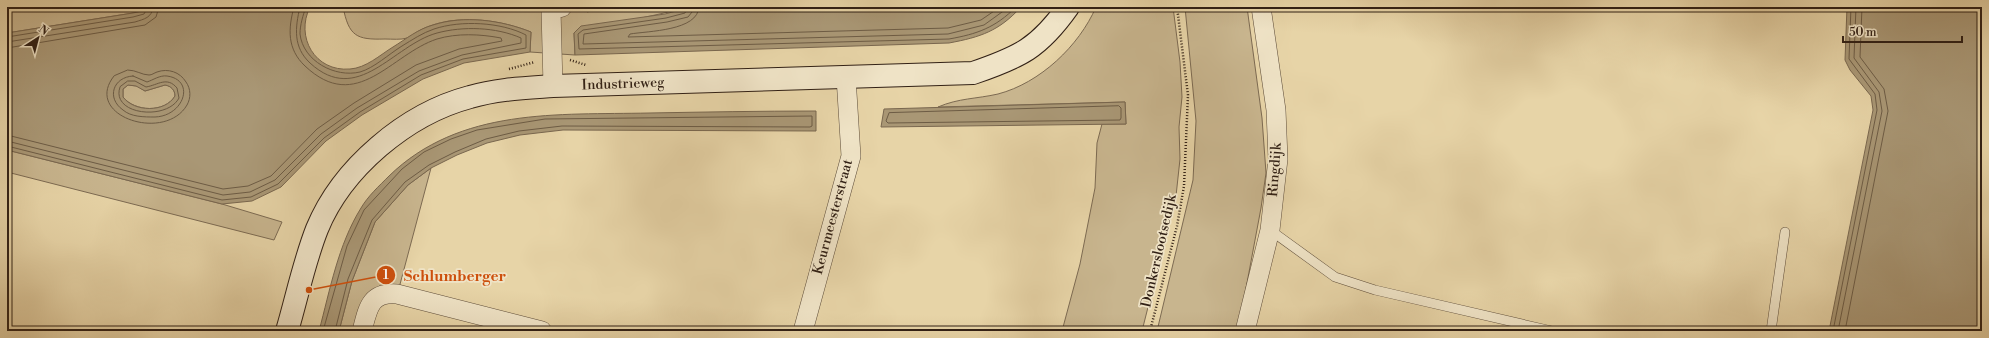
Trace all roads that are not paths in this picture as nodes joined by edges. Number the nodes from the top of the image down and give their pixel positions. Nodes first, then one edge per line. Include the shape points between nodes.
1 (1068, 7) edge
2 (1261, 7) edge
3 (554, 8) edge
4 (846, 77) junction
5 (553, 86) junction
6 (1270, 230) junction
7 (1785, 232) dead end
8 (1525, 329) edge
9 (288, 331) edge
10 (362, 331) edge
11 (542, 331) edge
12 (803, 331) edge
13 (1245, 331) edge
14 (1552, 331) edge
15 (1771, 331) edge

1 - 4 street, Industrieweg via 1036,44 1007,62 973,73
2 - 6 street, Ringdijk via 1276,110 1278,159
3 - 5 street
4 - 5 street, Industrieweg
4 - 12 street, Keurmeesterstraat via 851,156
5 - 9 street, Industrieweg via 496,90 435,109 406,126 363,161 329,205 317,229 306,260
6 - 8 lane via 1335,277
6 - 13 street, Ringdijk
7 - 15 lane
8 - 14 lane
10 - 11 street via 370,304 378,296 386,293

